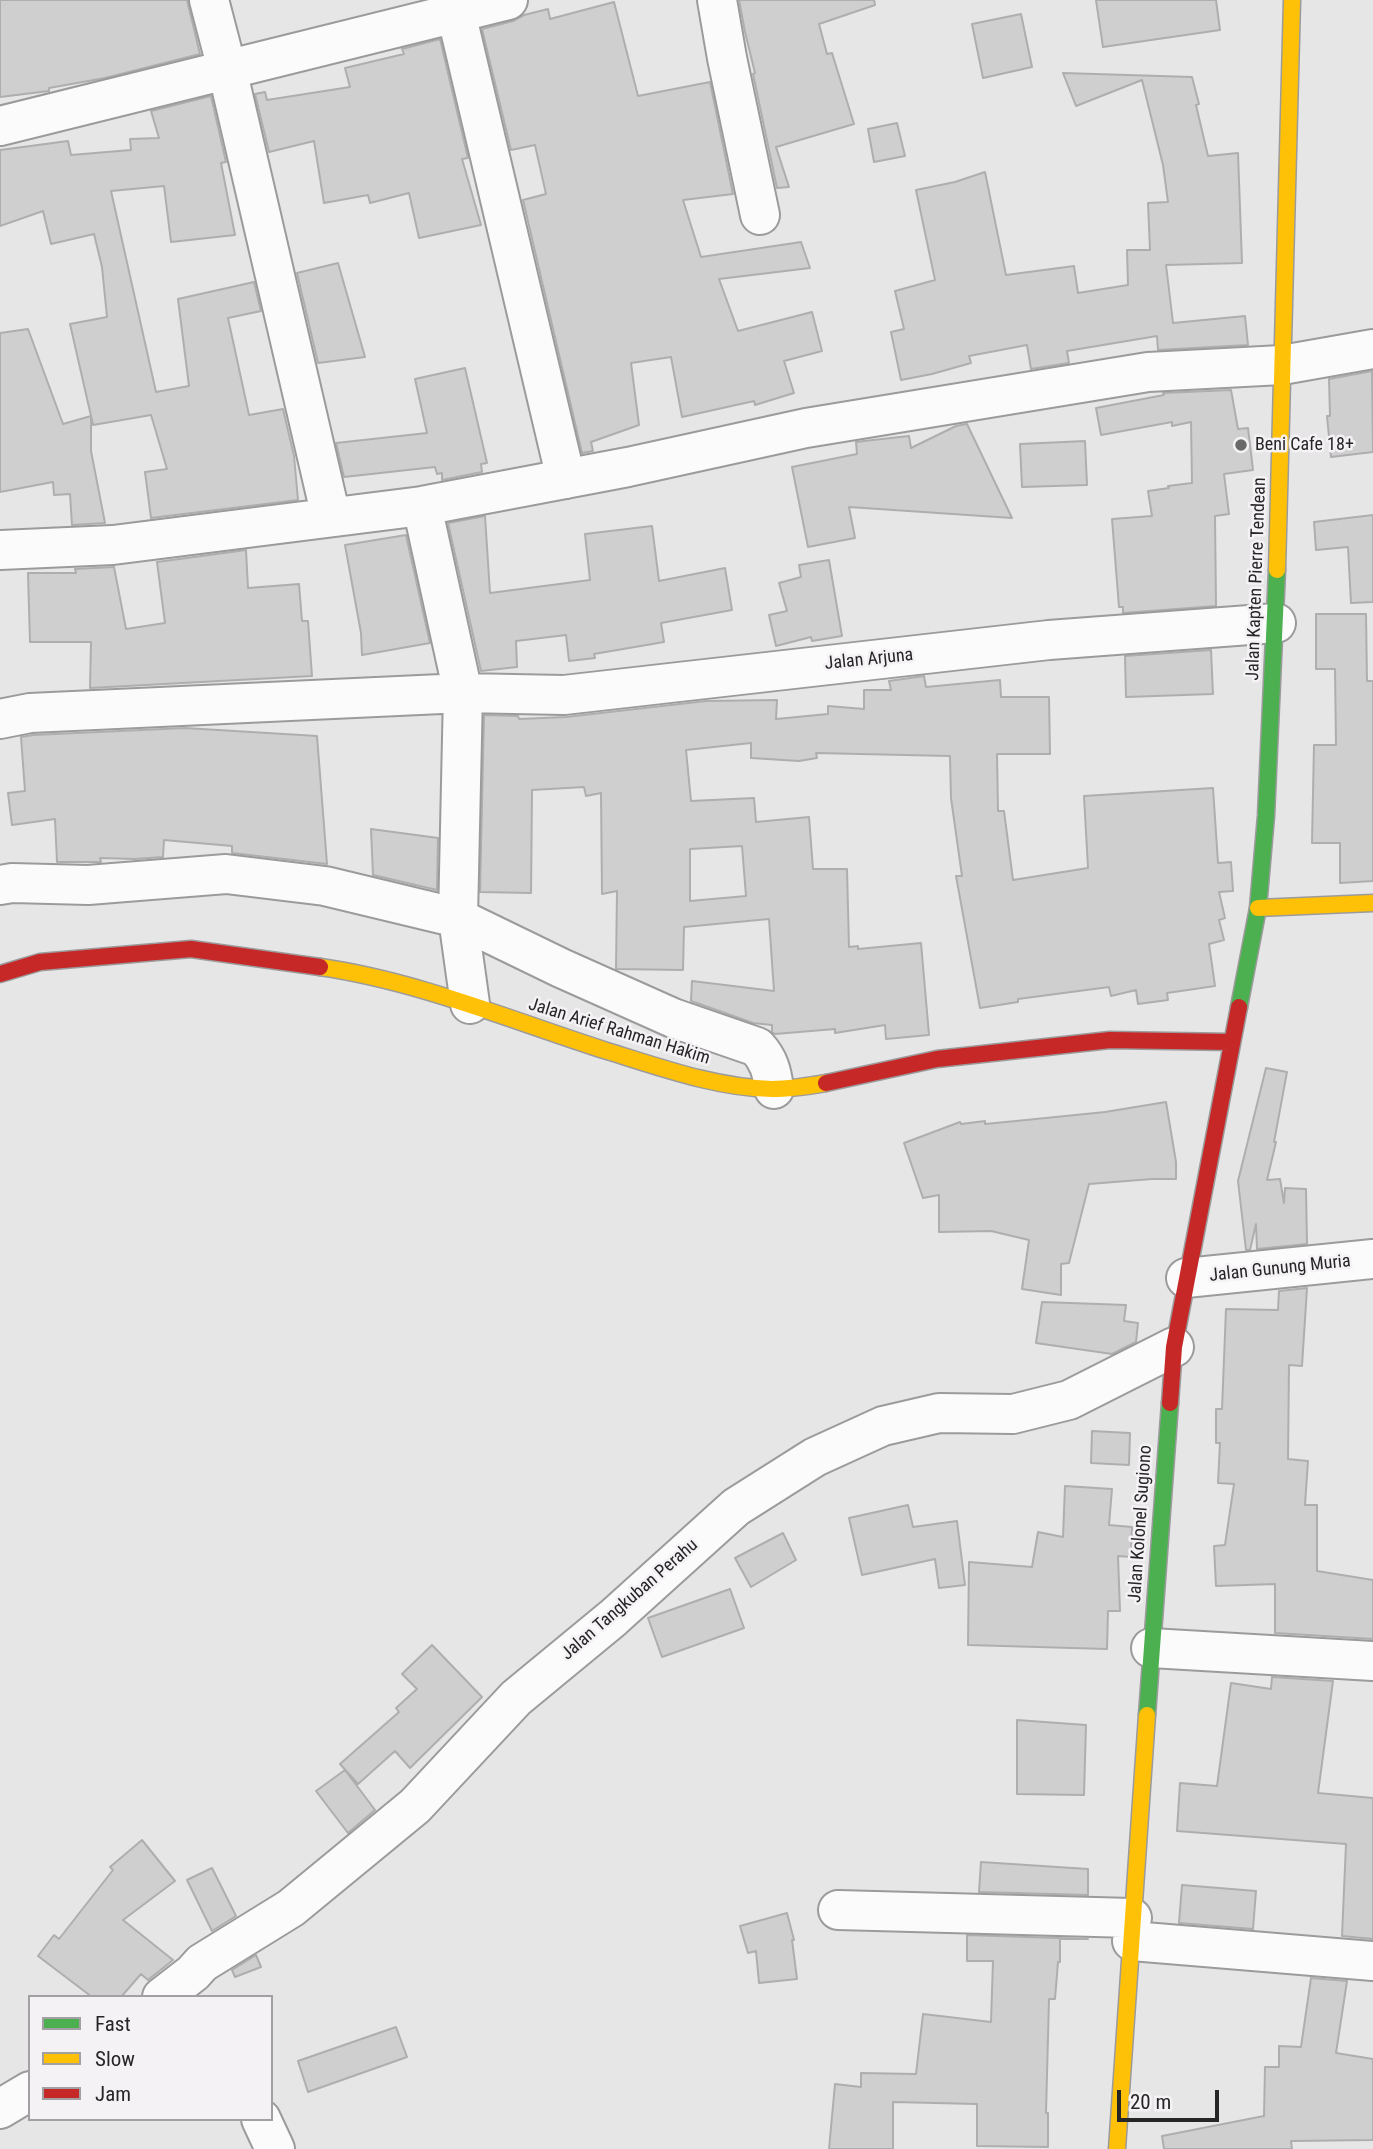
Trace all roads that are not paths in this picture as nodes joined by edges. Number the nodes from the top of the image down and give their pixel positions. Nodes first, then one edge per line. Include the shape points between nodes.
1 (209, 0) edge
2 (508, 0) edge
3 (717, 0) edge
4 (1292, 0) edge
5 (454, 6) edge
6 (227, 69) junction
7 (0, 126) edge
8 (760, 215) dead end
9 (1373, 349) edge
10 (1282, 365) junction
11 (566, 479) junction
12 (422, 506) junction
13 (331, 517) junction
14 (0, 550) edge
15 (1276, 623) junction
16 (463, 693) junction
17 (0, 719) edge
18 (0, 886) edge
19 (1373, 903) edge
20 (1258, 908) junction
21 (458, 918) junction
22 (0, 974) edge
23 (470, 1004) junction
24 (1232, 1042) junction
25 (774, 1089) junction
26 (1373, 1259) edge
27 (1186, 1278) junction
28 (1174, 1347) junction
29 (1151, 1648) junction
30 (1373, 1661) edge
31 (838, 1910) dead end
32 (1132, 1930) junction
33 (1373, 1961) edge
34 (199, 1985) edge
35 (168, 1995) edge
36 (28, 2092) edge
37 (0, 2109) edge
38 (262, 2121) edge
39 (275, 2149) edge
40 (1117, 2149) edge

1 - 6 street
2 - 5 street
3 - 8 street
4 - 10 main road, Jalan Kapten Pierre Tendean
5 - 6 street
5 - 11 street
6 - 7 street
6 - 13 street
9 - 10 street
10 - 11 street via 1148,372 806,428
10 - 15 main road, Jalan Kapten Pierre Tendean
11 - 12 street
12 - 13 street
12 - 16 street
13 - 14 street via 113,545
15 - 16 street, Jalan Arjuna via 1049,640 564,695
15 - 20 main road, Jalan Kapten Pierre Tendean
16 - 17 street, Jalan Arjuna via 30,713
16 - 21 street
18 - 21 street via 226,874 325,886
19 - 20 main road
20 - 24 main road, Jalan Kolonel Sugiono
21 - 23 street
21 - 25 street via 673,1018 757,1047 772,1072
22 - 23 main road, Jalan Arief Rahman Hakim via 40,962 191,949 348,971
23 - 25 main road, Jalan Arief Rahman Hakim via 667,1070
24 - 25 main road, Jalan Arief Rahman Hakim via 1110,1040 937,1059 823,1084
24 - 27 main road, Jalan Kolonel Sugiono
26 - 27 street, Jalan Gunung Muria
27 - 28 main road, Jalan Kolonel Sugiono
28 - 29 main road, Jalan Kolonel Sugiono
28 - 34 street, Jalan Tangkuban Perahu via 1069,1400 1013,1414 939,1413 883,1426 815,1457 736,1507 516,1698 415,1806 291,1909 202,1963
29 - 30 street
29 - 32 main road, Jalan Kolonel Sugiono
31 - 32 street
32 - 33 street
32 - 40 main road, Jalan Kolonel Sugiono
34 - 35 street, Jalan Tangkuban Perahu
36 - 37 street
38 - 39 street

